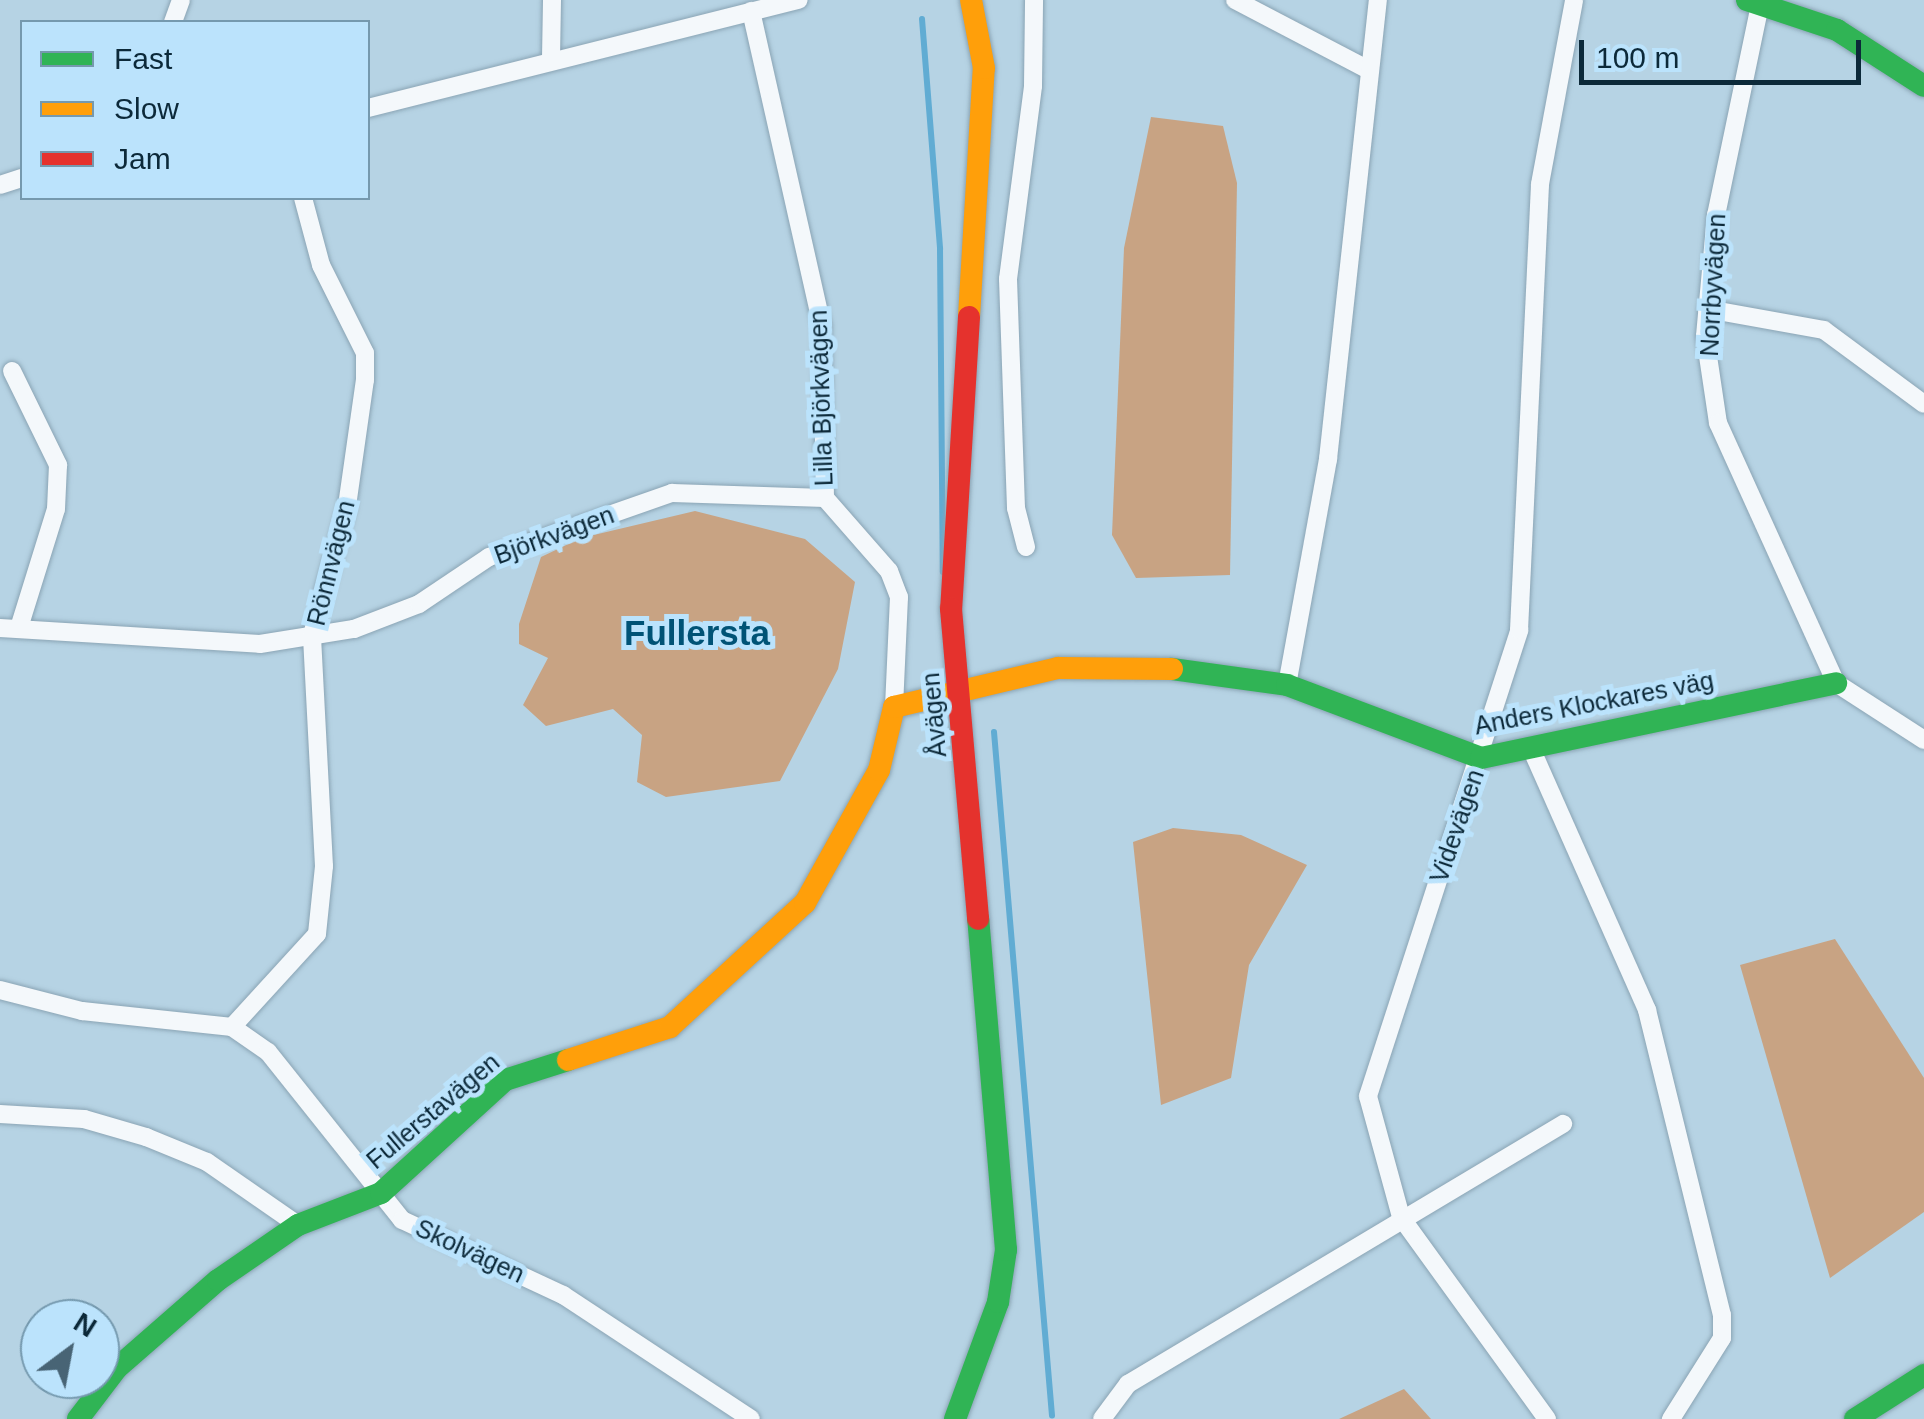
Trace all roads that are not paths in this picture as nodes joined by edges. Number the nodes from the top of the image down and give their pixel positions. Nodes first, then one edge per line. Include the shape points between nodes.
1 (552, 0) edge
2 (799, 0) edge
3 (971, 0) edge
4 (1034, 0) edge
5 (1235, 0) edge
6 (1378, 0) edge
7 (1574, 0) edge
8 (1756, 1) edge
9 (751, 11) junction
10 (551, 58) junction
11 (1367, 70) junction
12 (1924, 86) edge
13 (370, 107) edge
14 (303, 200) edge
15 (1706, 309) junction
16 (12, 371) dead end
17 (1924, 404) edge
18 (825, 498) junction
19 (1026, 547) dead end
20 (9, 628) edge
21 (312, 636) junction
22 (1836, 683) junction
23 (1287, 686) junction
24 (960, 691) junction
25 (894, 707) junction
26 (1924, 740) edge
27 (1532, 748) junction
28 (1481, 758) junction
29 (0, 990) edge
30 (232, 1026) junction
31 (0, 1114) edge
32 (1563, 1124) dead end
33 (381, 1193) junction
34 (1401, 1217) junction
35 (298, 1225) junction
36 (1924, 1375) edge
37 (78, 1419) edge
38 (751, 1419) edge
39 (955, 1419) edge
40 (1102, 1419) edge
41 (1546, 1419) edge
42 (1670, 1419) edge
43 (1856, 1419) edge

1 - 10 street
2 - 9 street
3 - 24 street, Åvägen via 984,68 951,609
4 - 19 street via 1033,86 1008,278 1016,508
5 - 11 street
6 - 11 street
7 - 28 street, Videvägen via 1540,184 1520,630
8 - 12 street via 1837,30
8 - 15 street, Norrbyvägen via 1722,163
9 - 10 street
9 - 18 street, Lilla Björkvägen via 819,311
10 - 13 street
11 - 23 street via 1328,459
14 - 21 street, Rönnvägen via 311,240 365,353 347,506
15 - 17 street via 1824,330
15 - 22 street, Norrbyvägen via 1710,390 1727,460
16 - 20 street via 58,464 56,508
18 - 21 street, Björkvägen via 672,493 489,557 420,604
18 - 25 street, Lilla Björkvägen via 889,571 899,597
20 - 21 street, Björkvägen via 158,643
21 - 30 street, Rönnvägen via 324,866 317,934
22 - 26 street
22 - 27 street, Anders Klockares väg
23 - 24 street, Anders Klockares väg via 1105,663
23 - 28 street, Anders Klockares väg
24 - 25 street
24 - 39 street, Åvägen via 1006,1250 998,1302
25 - 33 street, Fullerstavägen via 879,770 823,875 760,951 670,1027 505,1080
27 - 28 street, Anders Klockares väg
27 - 42 street via 1647,1010 1722,1315 1722,1338
28 - 34 street, Videvägen via 1372,1068 1368,1096
29 - 30 street via 82,1011
30 - 33 street, Skolvägen via 268,1052
31 - 35 street via 84,1119 146,1138 207,1162
32 - 34 street
33 - 35 street, Fullerstavägen
33 - 38 street, Skolvägen via 402,1220 578,1304
34 - 40 street via 1128,1384
34 - 41 street, Videvägen
35 - 37 street, Fullerstavägen via 140,1349
36 - 43 street

